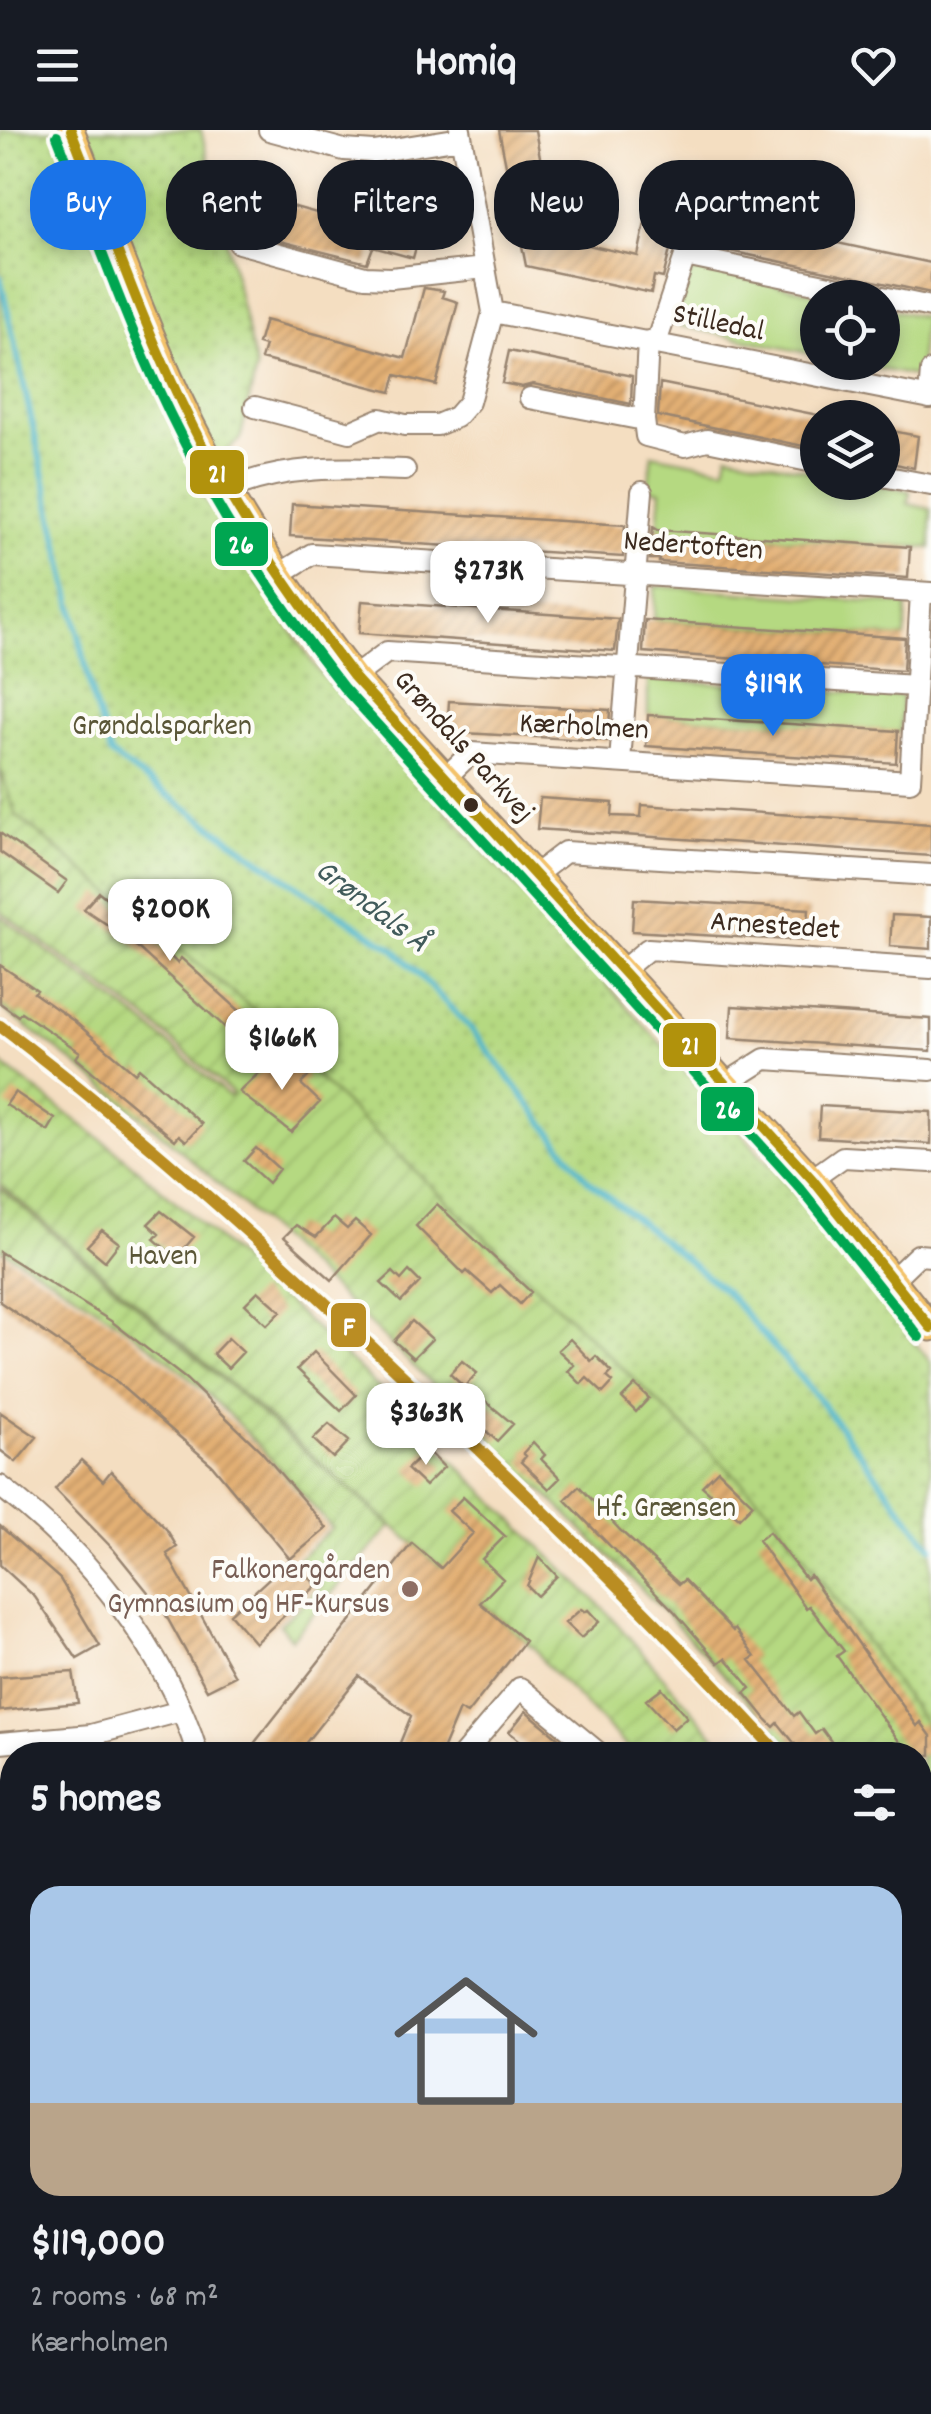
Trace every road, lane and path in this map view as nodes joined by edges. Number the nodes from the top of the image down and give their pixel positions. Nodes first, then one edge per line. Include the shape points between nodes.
1 (71, 130) edge
2 (269, 130) edge
3 (460, 134) edge
4 (264, 250) edge
5 (485, 268) junction
6 (931, 307) edge
7 (493, 312) junction
8 (652, 342) junction
9 (931, 371) edge
10 (530, 398) dead end
11 (930, 398) edge
12 (255, 407) dead end
13 (644, 420) junction
14 (800, 459) edge
15 (406, 470) dead end
16 (900, 479) edge
17 (931, 485) edge
18 (226, 490) junction
19 (642, 492) dead end
20 (278, 575) junction
21 (636, 575) junction
22 (926, 593) edge
23 (628, 666) junction
24 (354, 677) junction
25 (915, 686) junction
26 (620, 761) junction
27 (445, 778) junction
28 (931, 875) edge
29 (534, 876) junction
30 (931, 968) edge
31 (623, 970) junction
32 (931, 1070) edge
33 (727, 1084) junction
34 (931, 1162) edge
35 (812, 1179) junction
36 (931, 1256) edge
37 (894, 1278) junction
38 (931, 1328) edge
39 (0, 1486) edge
40 (181, 1711) junction
41 (11, 1742) edge
42 (193, 1742) edge
43 (475, 1742) edge
44 (585, 1742) edge

1 - 18 main road, Grøndals Parkvej via 176,392
2 - 3 street via 374,152
3 - 5 street
4 - 5 street via 365,277
5 - 7 street
6 - 8 street via 684,256
7 - 8 street, Stilledal
7 - 12 street via 469,402 437,425 380,419 350,432
8 - 11 street, Stilledal
8 - 13 street
9 - 11 street
10 - 13 street
13 - 14 street via 646,436 669,443 707,440
15 - 18 street via 334,466 254,478
16 - 17 street
18 - 20 main road, Grøndals Parkvej
19 - 21 street
20 - 21 street, Nedertoften via 312,554
20 - 24 main road, Grøndals Parkvej
21 - 22 street, Nedertoften
21 - 23 street
22 - 25 street
23 - 24 street via 387,652
23 - 25 street
23 - 26 street
24 - 27 main road, Grøndals Parkvej
25 - 26 street, Kærholmen via 910,781
26 - 27 street, Kærholmen via 471,753
27 - 29 main road, Grøndals Parkvej
28 - 29 street via 565,852
29 - 31 main road, Grøndals Parkvej
30 - 31 street, Arnestedet via 648,949
31 - 33 main road, Grøndals Parkvej
32 - 33 street via 765,1059
33 - 35 main road, Grøndals Parkvej
34 - 35 street via 843,1157
35 - 37 main road, Grøndals Parkvej
36 - 37 street via 918,1254
37 - 38 main road, Grøndals Parkvej
39 - 40 street via 73,1549 109,1592
40 - 41 street via 90,1735
40 - 42 street
43 - 44 street via 520,1688

